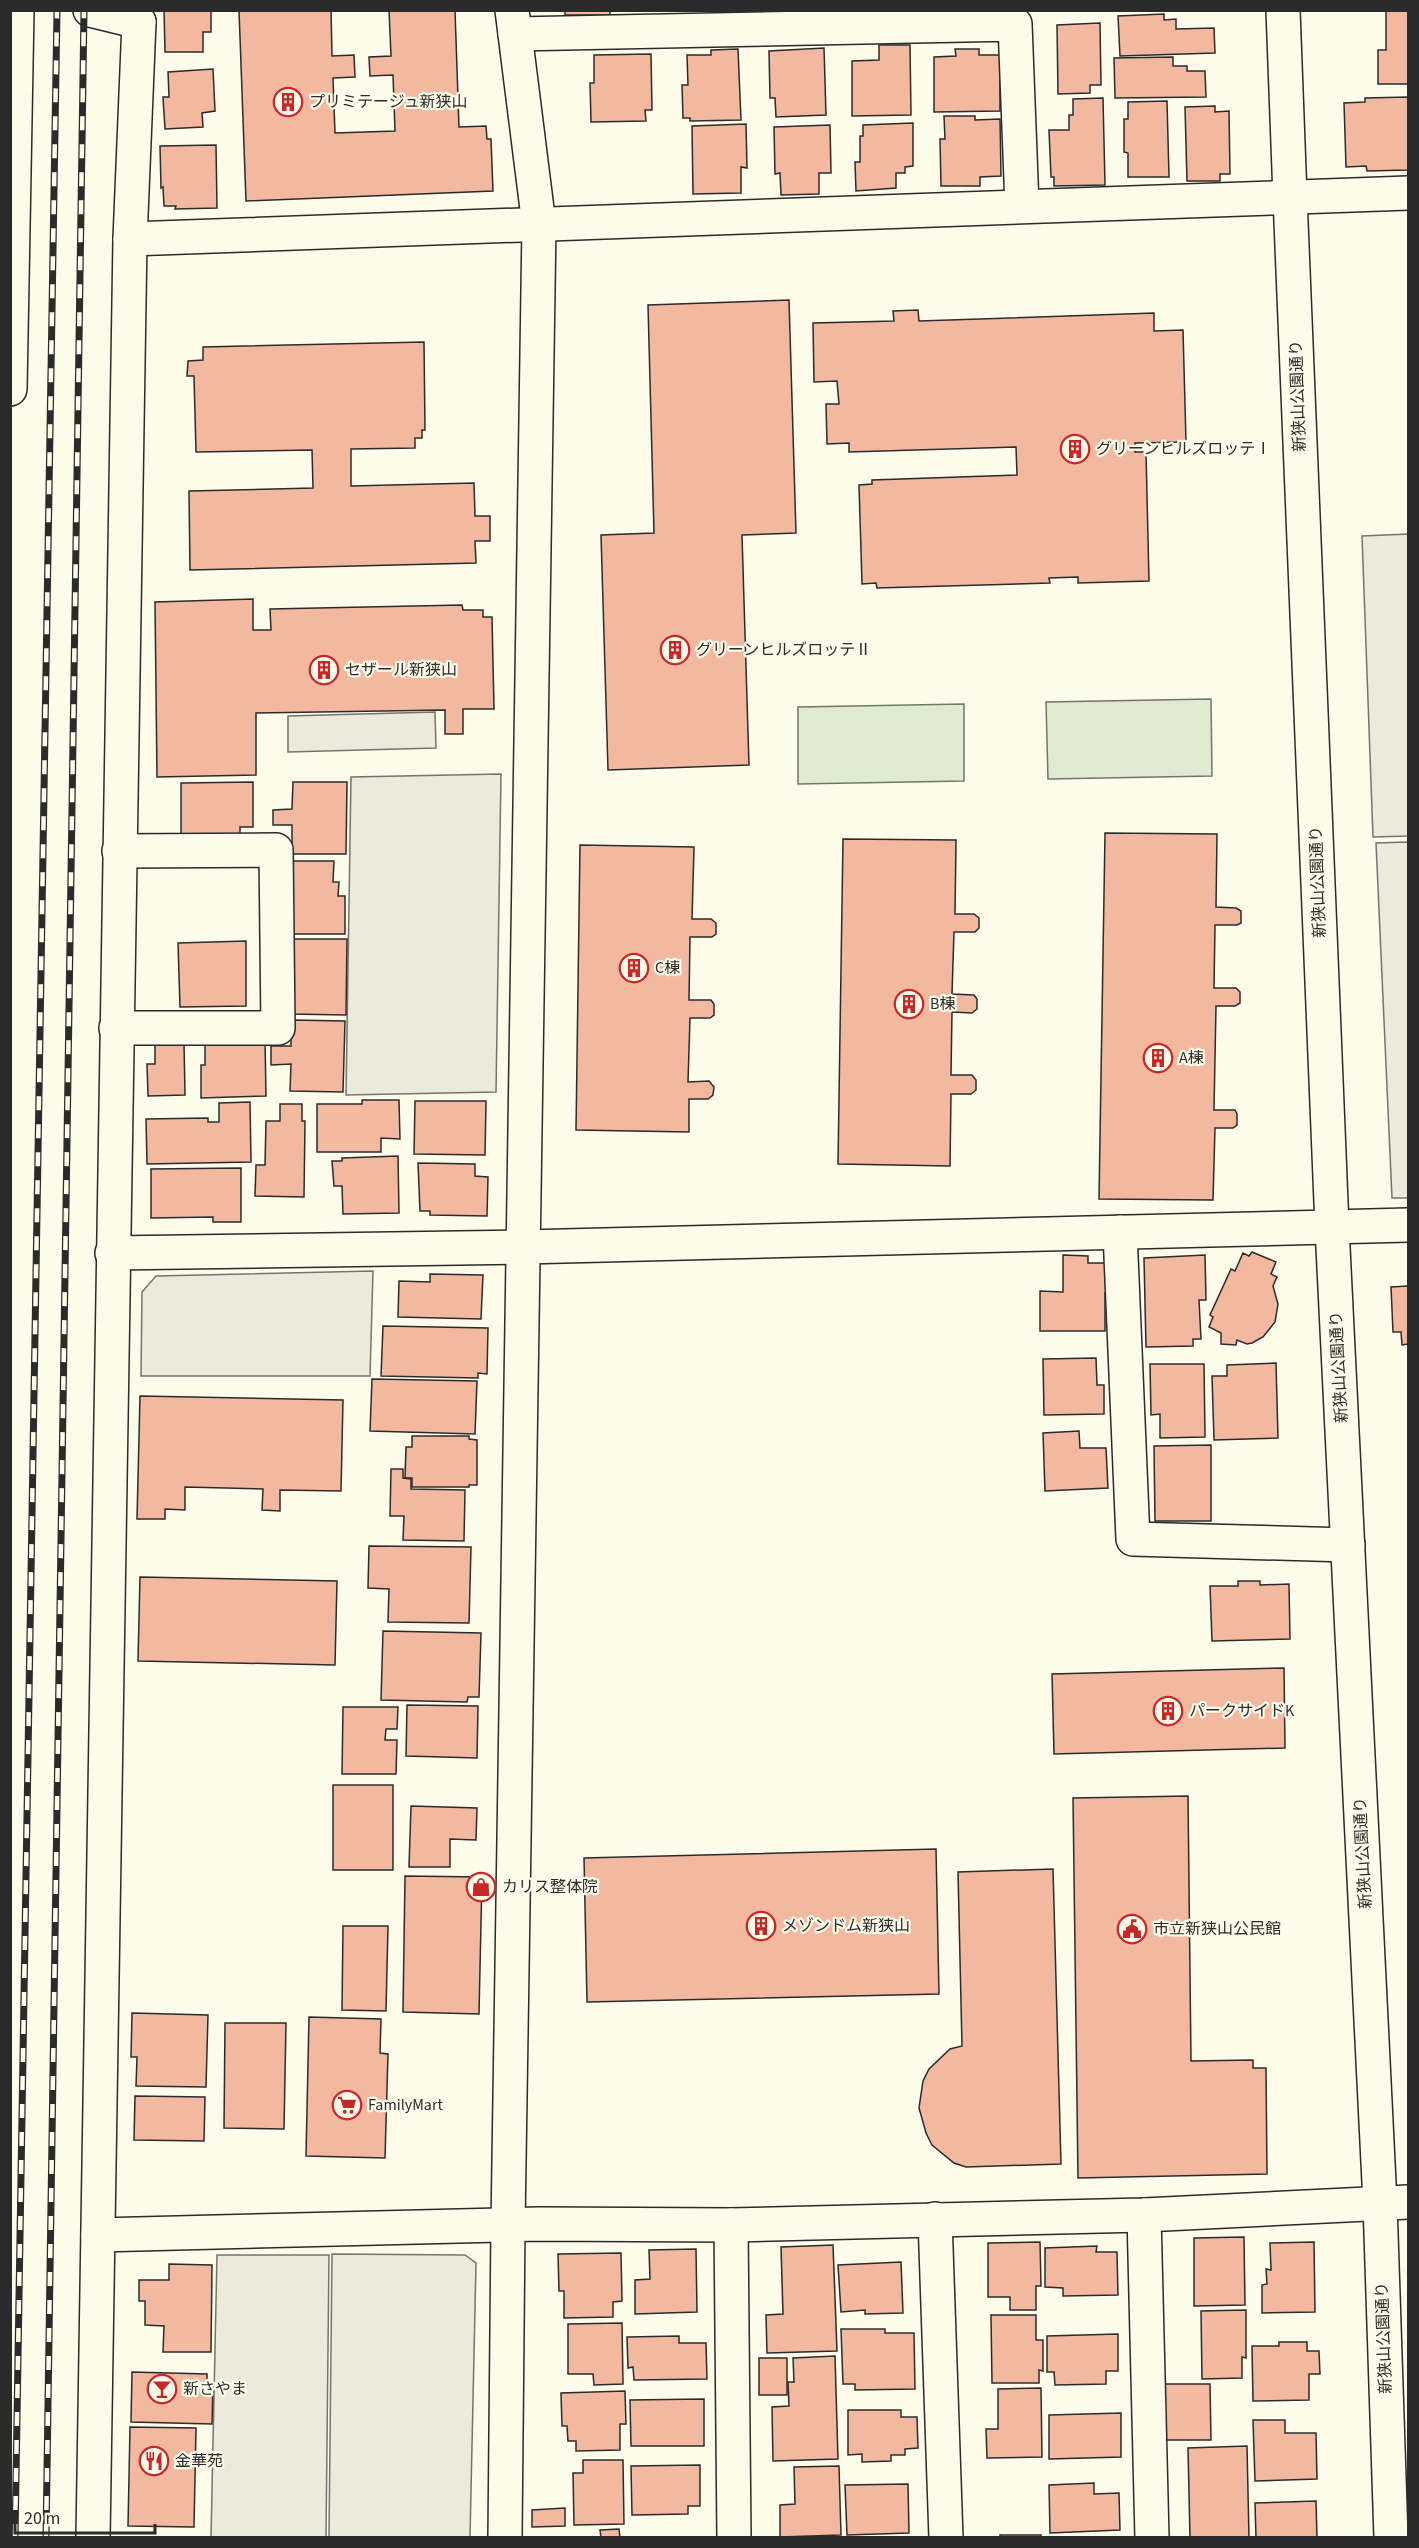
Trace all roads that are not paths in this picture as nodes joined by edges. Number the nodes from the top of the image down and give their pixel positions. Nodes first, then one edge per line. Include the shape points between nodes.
1 (17, 10) edge
2 (90, 10) edge
3 (1282, 10) edge
4 (513, 22) edge
5 (1408, 193) edge
6 (1290, 197) junction
7 (1022, 206) junction
8 (539, 225) junction
9 (130, 239) junction
10 (10, 389) edge
11 (118, 851) junction
12 (116, 1028) junction
13 (1408, 1225) edge
14 (1332, 1227) junction
15 (1120, 1232) junction
16 (524, 1246) junction
17 (112, 1253) junction
18 (1348, 1545) junction
19 (1394, 2203) edge
20 (1144, 2216) junction
21 (935, 2219) junction
22 (731, 2224) junction
23 (508, 2226) junction
24 (98, 2235) junction
25 (93, 2538) edge
26 (505, 2538) edge
27 (734, 2538) edge
28 (946, 2538) edge
29 (1152, 2538) edge
30 (1391, 2538) edge

1 - 10 street
2 - 9 street via 139,22
3 - 6 street, 新狭山公園通り
4 - 7 street via 1016,24
4 - 8 street
5 - 6 street
6 - 7 street
6 - 14 street, 新狭山公園通り
7 - 8 street
8 - 9 street
8 - 16 street
9 - 11 street
11 - 12 street
11 - 12 street via 276,850 278,1028
12 - 17 street
13 - 14 street
14 - 15 street
14 - 18 street, 新狭山公園通り
15 - 16 street
15 - 18 street via 1133,1539
16 - 17 street
16 - 23 street
17 - 24 street
18 - 19 street, 新狭山公園通り
19 - 20 street
19 - 30 street, 新狭山公園通り
20 - 21 street
20 - 29 street
21 - 22 street
21 - 28 street
22 - 23 street
22 - 27 street
23 - 24 street
23 - 26 street
24 - 25 street

